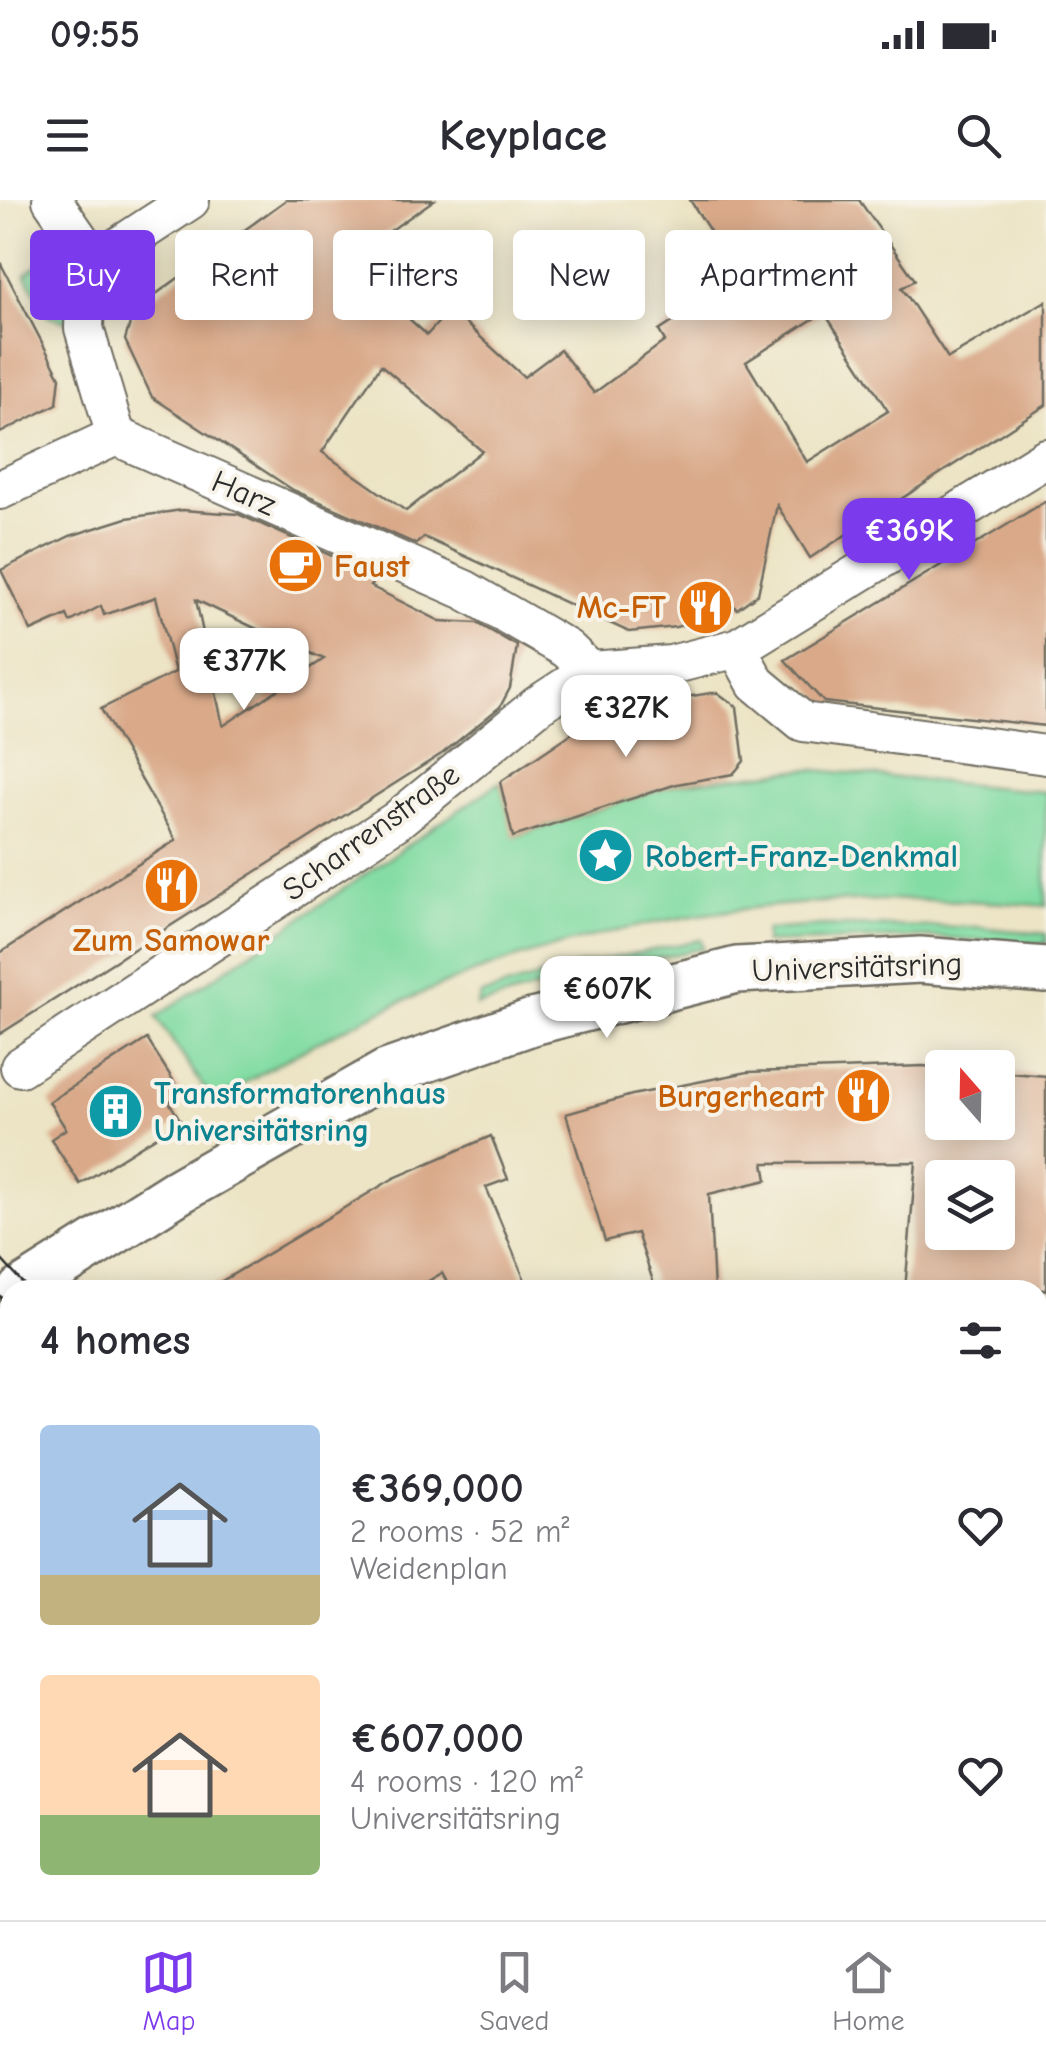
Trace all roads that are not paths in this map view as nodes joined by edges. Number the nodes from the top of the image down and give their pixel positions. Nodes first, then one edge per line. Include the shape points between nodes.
1 (52, 200) edge
2 (190, 200) edge
3 (73, 230) edge
4 (144, 230) edge
5 (84, 320) edge
6 (116, 436) junction
7 (1046, 458) edge
8 (0, 490) edge
9 (737, 648) junction
10 (590, 671) junction
11 (1046, 755) edge
12 (1046, 970) edge
13 (20, 1067) dead end
14 (38, 1280) edge

1 - 3 street
2 - 4 street
5 - 6 street
6 - 8 street
6 - 10 street, Harz via 466,590 566,649
7 - 9 street, Scharrenstraße
9 - 10 street, Scharrenstraße via 671,665
9 - 11 street via 756,683 803,722
10 - 13 street, Scharrenstraße via 396,821
12 - 14 street, Universitätsring via 920,960 738,970 532,1022 386,1073

